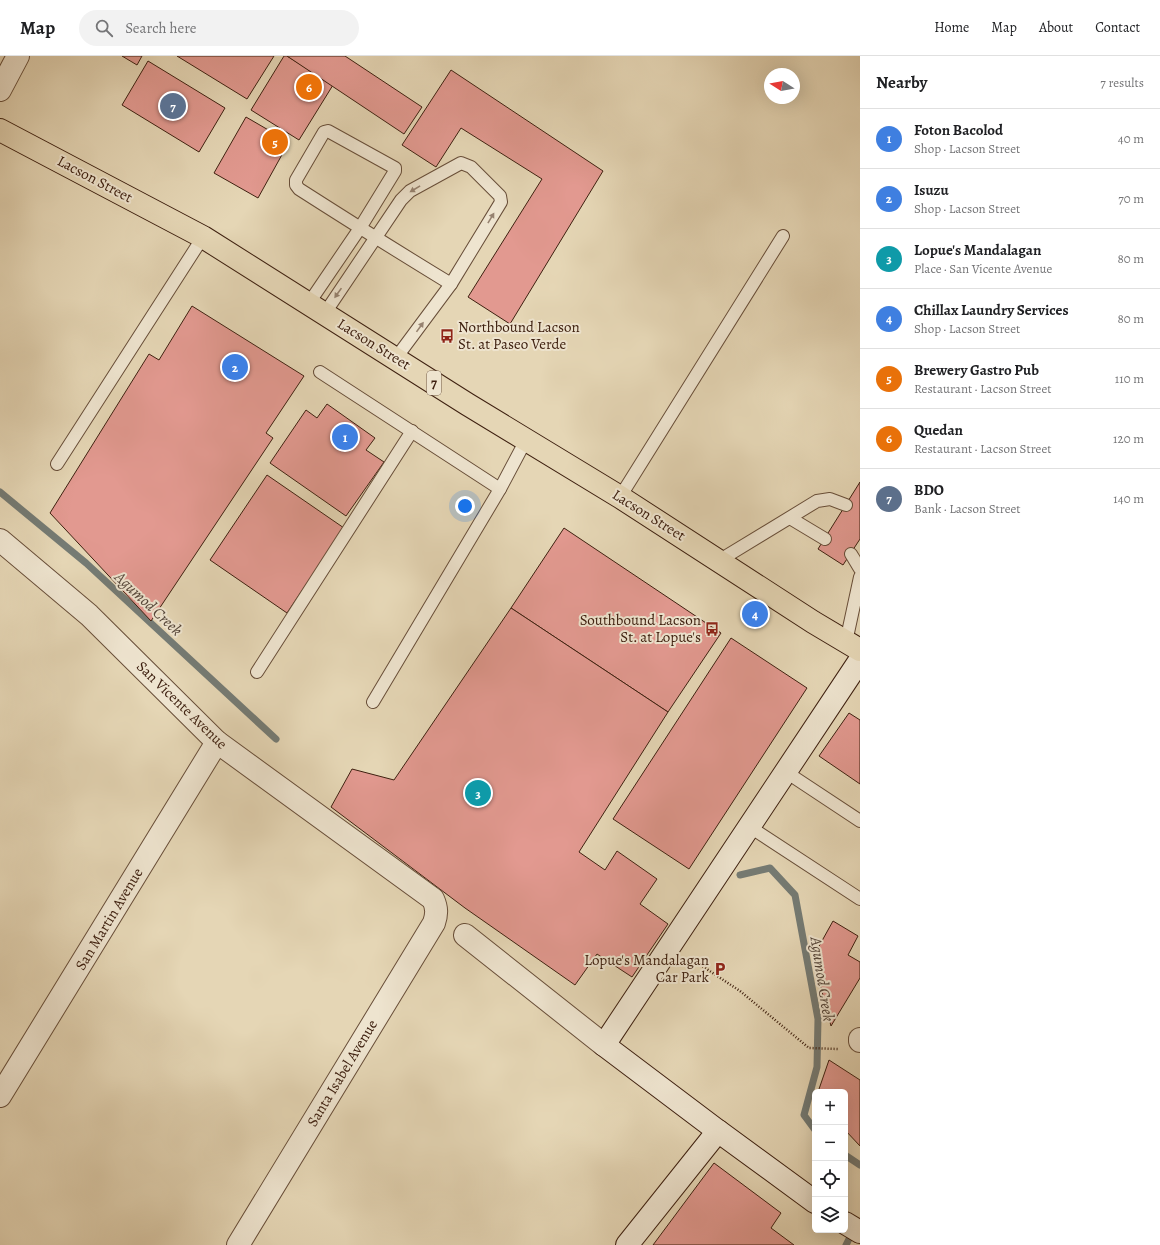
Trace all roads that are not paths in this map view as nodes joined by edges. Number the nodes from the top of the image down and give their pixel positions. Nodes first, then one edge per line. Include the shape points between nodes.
1 (18, 56) edge
2 (0, 90) edge
3 (0, 130) edge
4 (360, 228) junction
5 (783, 236) dead end
6 (204, 237) junction
7 (376, 238) junction
8 (451, 284) junction
9 (317, 308) junction
10 (396, 358) junction
11 (320, 372) dead end
12 (412, 431) junction
13 (526, 440) junction
14 (57, 464) dead end
15 (500, 488) junction
16 (620, 497) junction
17 (846, 505) dead end
18 (790, 518) junction
19 (825, 538) dead end
20 (2, 546) edge
21 (851, 554) dead end
22 (720, 560) junction
23 (860, 570) edge
24 (860, 577) edge
25 (853, 646) edge
26 (860, 660) edge
27 (257, 672) dead end
28 (373, 702) dead end
29 (217, 742) junction
30 (786, 772) junction
31 (860, 821) edge
32 (750, 827) junction
33 (433, 899) joint
34 (860, 899) edge
35 (465, 935) dead end
36 (604, 1045) junction
37 (0, 1096) edge
38 (718, 1131) junction
39 (812, 1200) edge
40 (848, 1225) edge
41 (860, 1232) edge
42 (238, 1245) edge
43 (627, 1245) edge

1 - 2 street
3 - 6 main road, Lacson Street / 7
4 - 4 lane via 395,168 332,132 324,132 296,180 296,185
4 - 7 lane
4 - 9 lane
5 - 16 lane
6 - 9 main road, Lacson Street / 7
6 - 14 lane
7 - 8 lane
8 -> 7 lane via 501,202 500,196 471,167 461,163 410,191 401,200
7 -> 9 lane
10 -> 8 lane
9 - 10 main road, Lacson Street / 7
10 - 13 main road, Lacson Street / 7
11 - 12 lane
12 - 15 lane
12 - 27 lane
13 - 15 lane
13 - 16 main road, Lacson Street / 7
15 - 28 lane
16 - 22 main road, Lacson Street / 7
17 - 18 lane via 830,499 817,501
18 - 19 lane
18 - 22 lane
20 - 29 street, San Vicente Avenue via 89,615
21 - 23 lane
22 - 25 main road, Lacson Street / 7
24 - 25 lane
26 - 30 street
29 - 33 street, San Vicente Avenue
29 - 37 street, San Martin Avenue
30 - 31 lane
30 - 32 street
32 - 34 lane
32 - 36 street
33 - 42 street, Santa Isabel Avenue via 437,911 434,923
35 - 36 street
36 - 38 street
38 - 39 street
38 - 43 street
40 - 41 street

